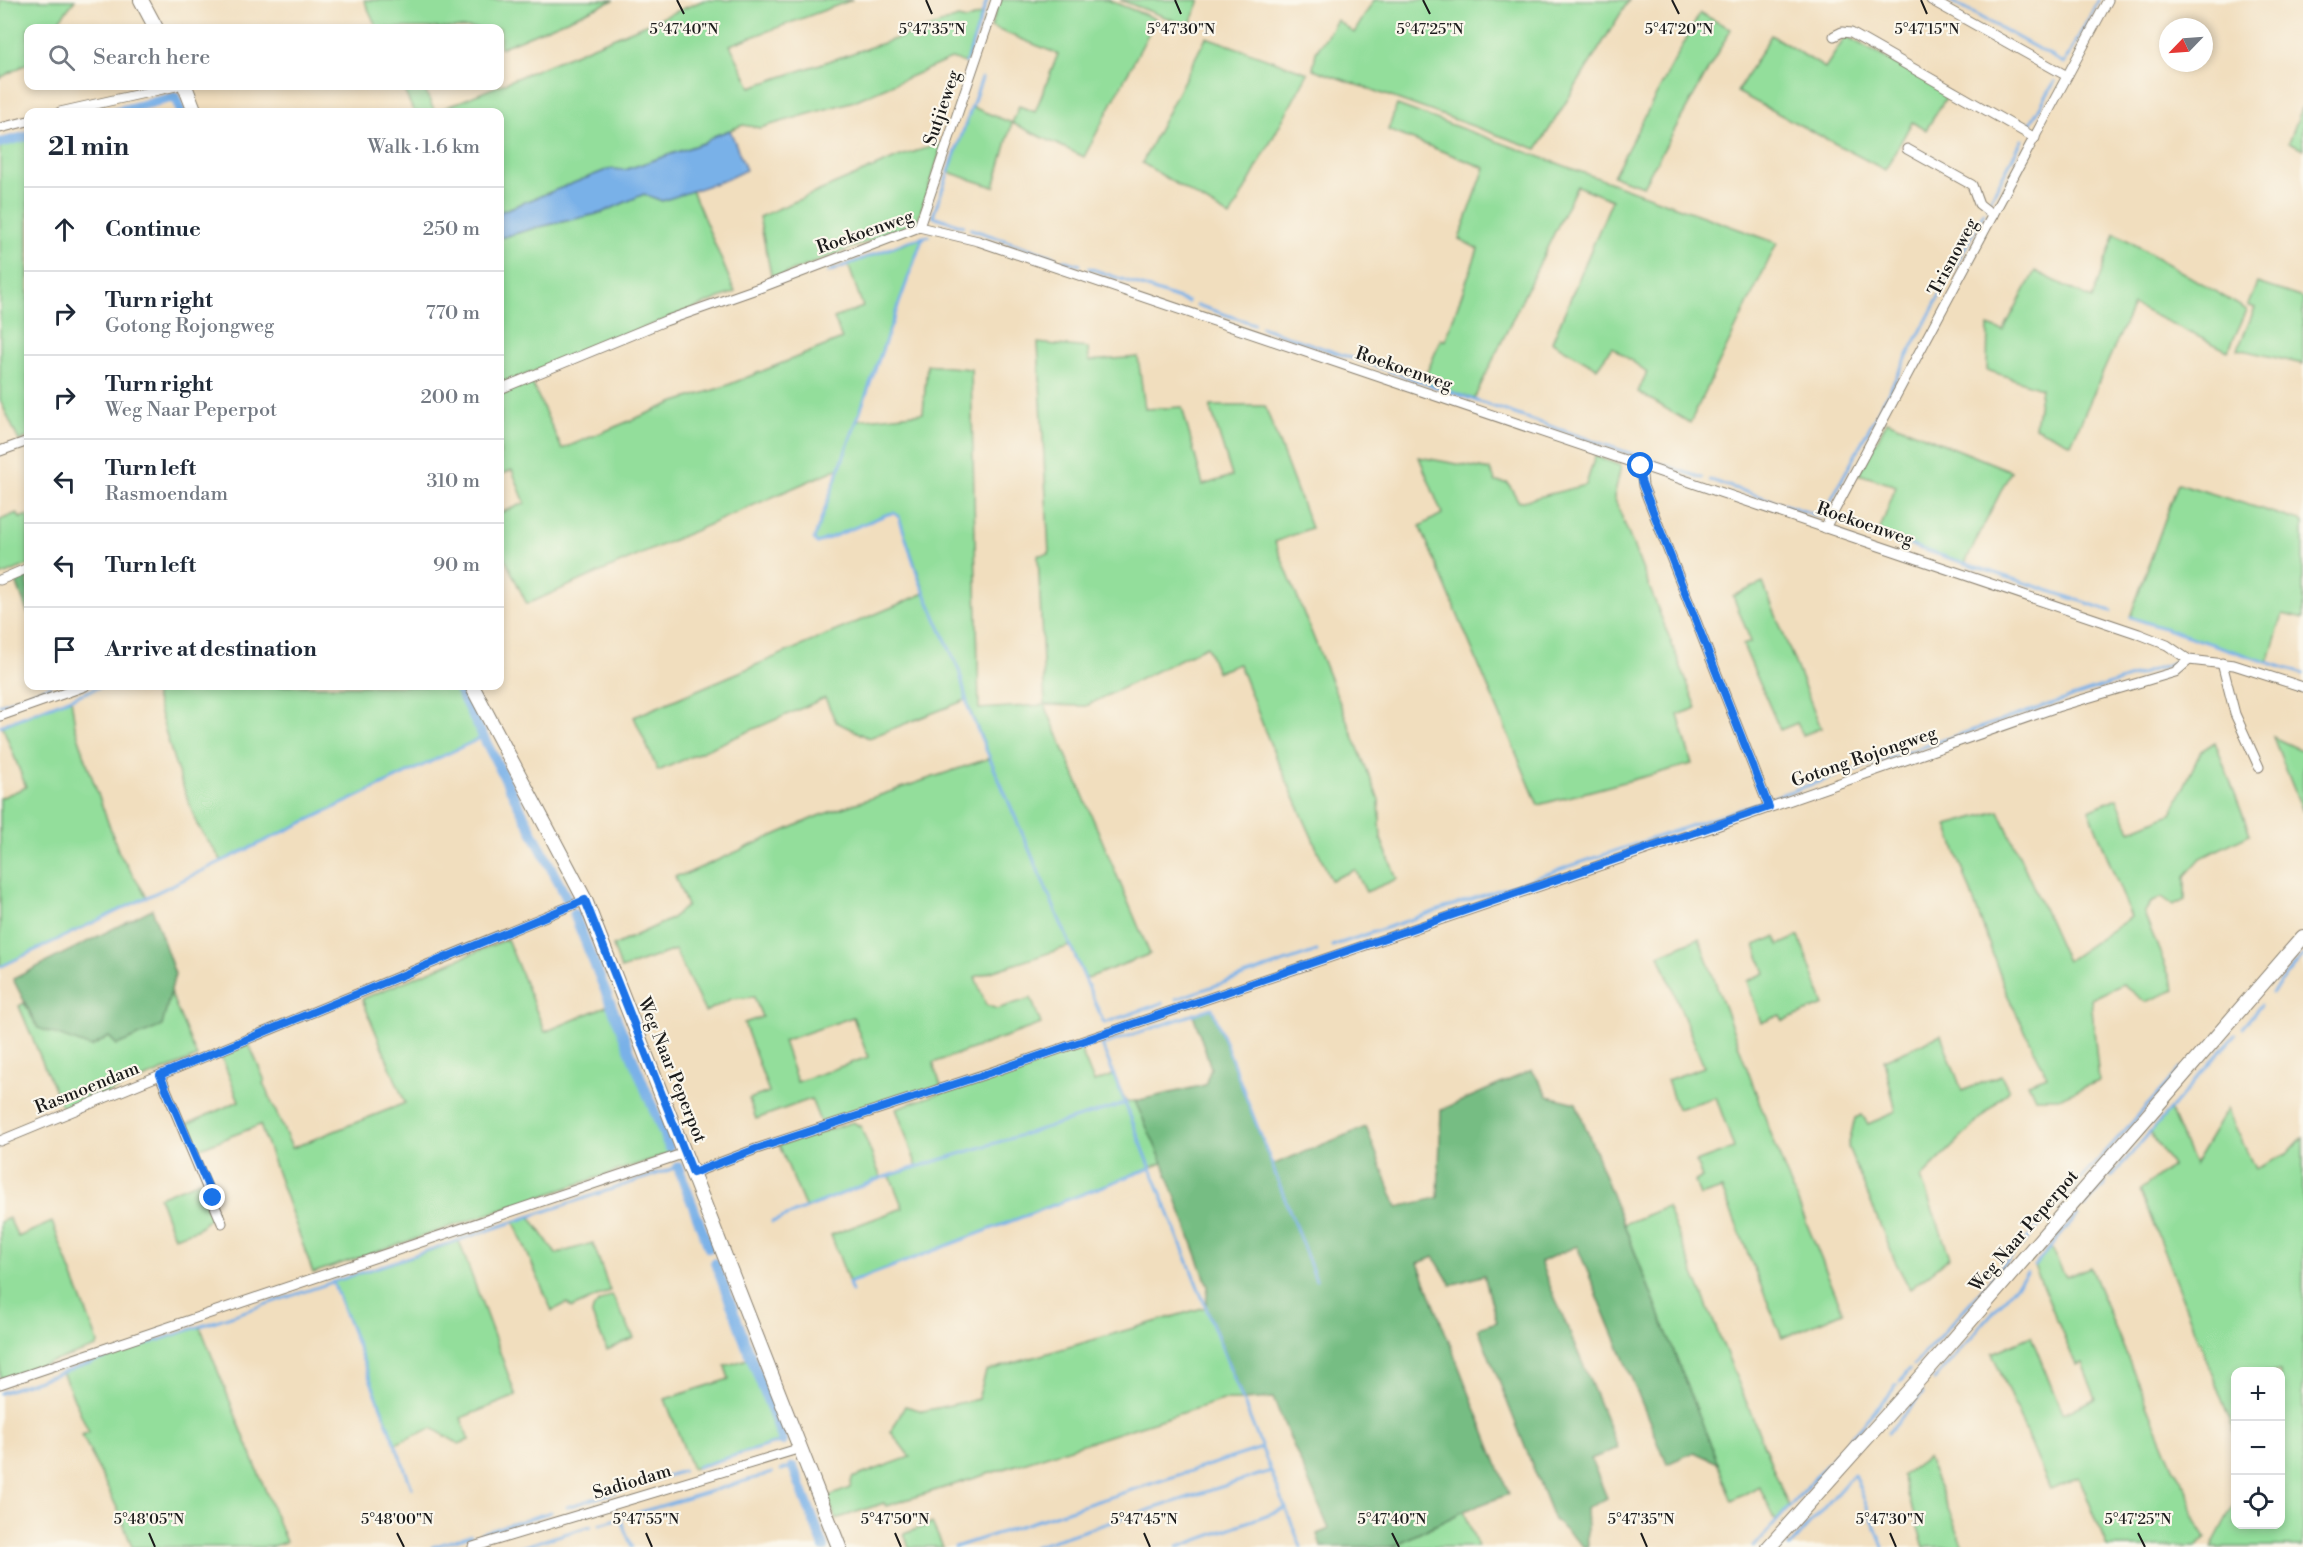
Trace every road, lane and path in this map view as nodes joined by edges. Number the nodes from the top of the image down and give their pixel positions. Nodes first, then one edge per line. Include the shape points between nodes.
1 (141, 0) edge
2 (996, 0) edge
3 (1931, 0) edge
4 (2108, 0) edge
5 (154, 24) edge
6 (1834, 36) dead end
7 (2067, 76) junction
8 (158, 90) edge
9 (187, 90) edge
10 (78, 108) edge
11 (193, 108) edge
12 (24, 121) edge
13 (0, 128) edge
14 (2035, 138) junction
15 (1907, 149) dead end
16 (1993, 215) junction
17 (920, 227) junction
18 (504, 387) edge
19 (24, 442) edge
20 (0, 451) edge
21 (1641, 466) junction
22 (1825, 528) junction
23 (24, 570) edge
24 (0, 580) edge
25 (2189, 660) junction
26 (2222, 663) junction
27 (2303, 687) edge
28 (74, 690) edge
29 (474, 690) edge
30 (0, 716) edge
31 (2259, 767) dead end
32 (1769, 807) junction
33 (585, 900) junction
34 (2303, 937) edge
35 (160, 1075) junction
36 (0, 1141) edge
37 (685, 1152) junction
38 (693, 1173) junction
39 (222, 1223) dead end
40 (0, 1384) edge
41 (801, 1448) junction
42 (473, 1547) edge
43 (839, 1547) edge
44 (1769, 1547) edge

1 - 5 street
2 - 17 street, Sutjieweg
3 - 7 street
4 - 7 street, Trisnoweg
6 - 14 street via 1851,33
7 - 14 street, Trisnoweg
8 - 10 street
9 - 11 street
12 - 13 street
14 - 16 street, Trisnoweg
15 - 16 street via 1972,185 1979,204
16 - 22 street, Trisnoweg
17 - 18 street, Roekoenweg via 665,321
17 - 21 street, Roekoenweg via 978,241
19 - 20 street
21 - 22 street, Roekoenweg
21 - 32 street via 1643,486
22 - 25 street, Roekoenweg via 2139,634 2168,645
23 - 24 street
25 - 26 street, Roekoenweg
25 - 32 street, Gotong Rojongweg via 2175,672 2057,707
26 - 27 street, Roekoenweg
26 - 31 street via 2235,714
28 - 30 street
29 - 33 street, Weg Naar Peperpot
32 - 38 street, Gotong Rojongweg
33 - 35 street, Rasmoendam
33 - 37 street, Weg Naar Peperpot
34 - 44 street, Weg Naar Peperpot
35 - 36 street, Rasmoendam
35 - 39 street
37 - 38 street, Weg Naar Peperpot
37 - 40 street
38 - 41 street, Weg Naar Peperpot
41 - 42 street, Sadiodam
41 - 43 street, Weg Naar Peperpot

